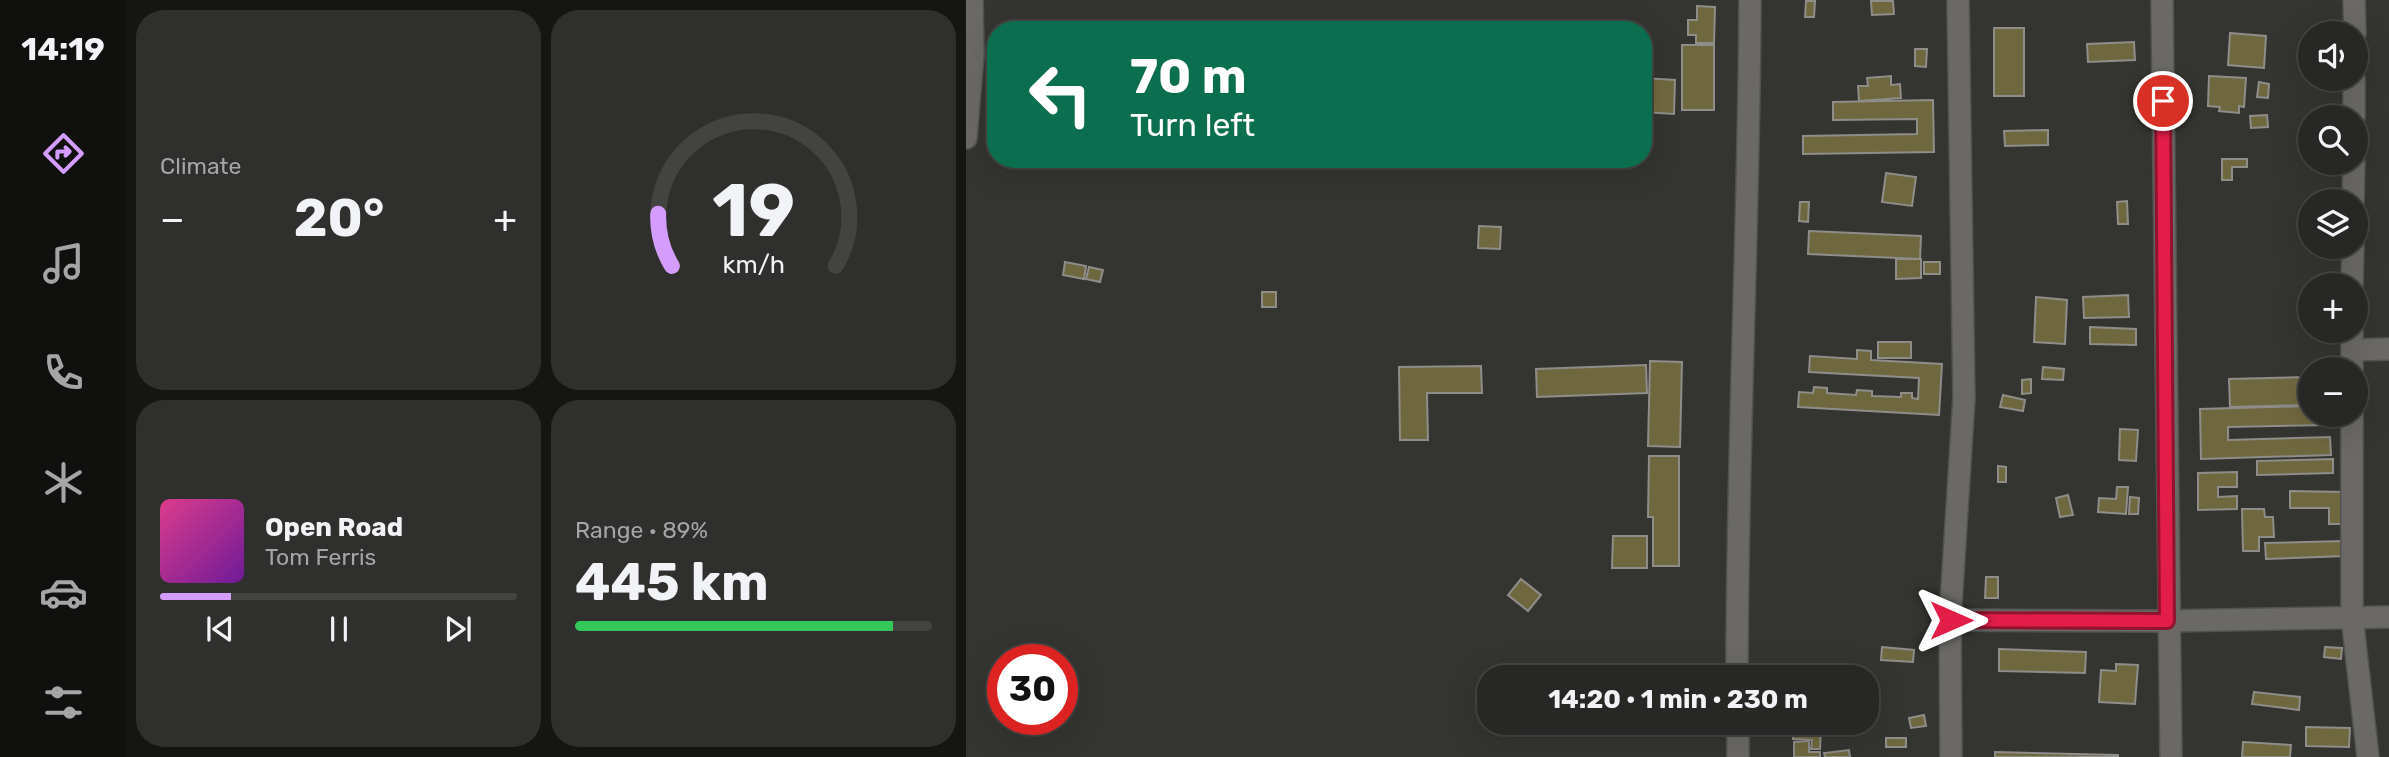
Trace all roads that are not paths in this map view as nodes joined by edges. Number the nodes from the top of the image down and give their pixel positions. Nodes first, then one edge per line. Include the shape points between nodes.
1 (972, 0) edge
2 (1750, 0) edge
3 (1958, 0) edge
4 (2162, 0) edge
5 (2354, 0) edge
6 (2355, 21) edge
7 (966, 138) edge
8 (2389, 349) edge
9 (2352, 350) edge
10 (2352, 427) edge
11 (2352, 617) junction
12 (2389, 617) edge
13 (1951, 620) junction
14 (2167, 621) junction
15 (1737, 665) edge
16 (1738, 735) edge
17 (1738, 757) edge
18 (1951, 757) edge
19 (2171, 757) edge
20 (2368, 757) edge

1 - 7 street
2 - 15 street
3 - 13 street via 1965,398
4 - 14 street
5 - 6 street
8 - 9 street
10 - 11 street
11 - 12 street
11 - 14 street
11 - 20 street
13 - 14 street
13 - 18 street
14 - 19 street
16 - 17 street

